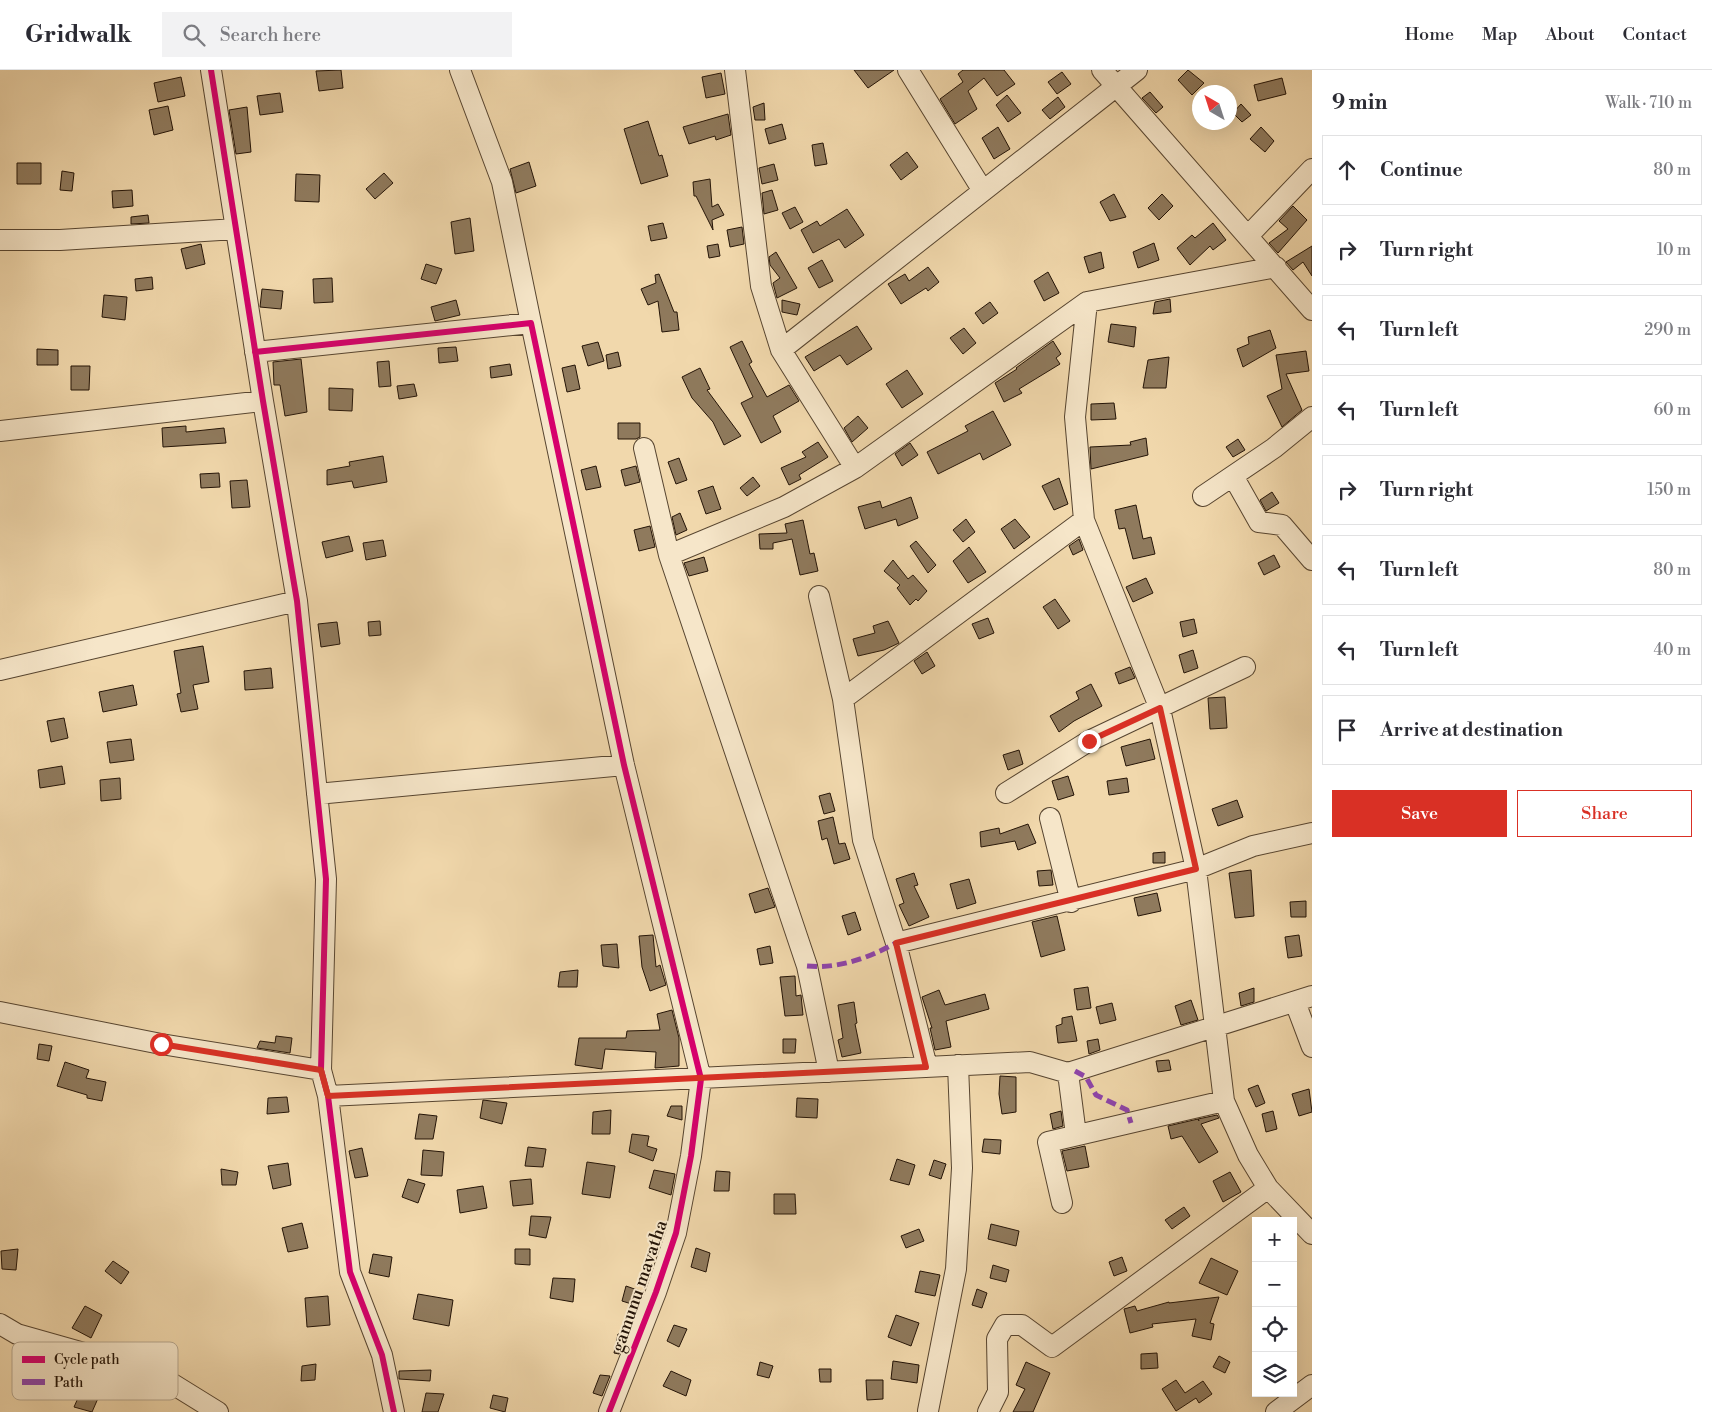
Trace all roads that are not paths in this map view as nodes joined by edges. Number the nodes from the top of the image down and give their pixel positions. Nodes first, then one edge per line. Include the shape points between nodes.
1 (460, 70) edge
2 (735, 70) edge
3 (908, 70) edge
4 (1102, 70) edge
5 (1137, 70) edge
6 (214, 71) edge
7 (1115, 87) junction
8 (1312, 169) edge
9 (983, 191) junction
10 (236, 229) junction
11 (1248, 236) junction
12 (0, 240) edge
13 (1276, 267) junction
14 (1309, 301) edge
15 (1087, 302) junction
16 (532, 323) junction
17 (781, 350) junction
18 (256, 352) junction
19 (263, 401) junction
20 (1312, 417) edge
21 (0, 431) edge
22 (644, 448) dead end
23 (855, 468) junction
24 (1234, 476) junction
25 (1204, 496) dead end
26 (1084, 520) junction
27 (670, 555) junction
28 (1312, 560) edge
29 (819, 596) dead end
30 (297, 601) junction
31 (1245, 667) dead end
32 (0, 670) edge
33 (843, 699) junction
34 (1160, 708) junction
35 (624, 765) junction
36 (1006, 793) dead end
37 (317, 794) junction
38 (1050, 818) dead end
39 (1312, 833) edge
40 (1196, 869) junction
41 (1071, 902) junction
42 (896, 943) junction
43 (1303, 999) edge
44 (0, 1012) edge
45 (1216, 1028) junction
46 (1312, 1047) edge
47 (958, 1065) junction
48 (926, 1067) junction
49 (321, 1070) junction
50 (829, 1072) junction
51 (1068, 1073) junction
52 (701, 1079) junction
53 (328, 1096) junction
54 (1224, 1101) junction
55 (1076, 1135) junction
56 (1268, 1188) junction
57 (1062, 1202) dead end
58 (1312, 1234) edge
59 (0, 1324) edge
60 (45, 1342) edge
61 (1312, 1385) edge
62 (178, 1387) edge
63 (218, 1412) edge
64 (394, 1412) edge
65 (609, 1412) edge
66 (924, 1412) edge
67 (988, 1412) edge
68 (1276, 1412) edge

1 - 16 street via 502,182
2 - 17 street via 761,286
3 - 9 street
4 - 7 street
5 - 7 street
6 - 10 street
7 - 9 street
7 - 11 street
8 - 11 street
9 - 17 street
10 - 12 street via 60,240
10 - 18 street
11 - 13 street
13 - 14 street
13 - 15 street
15 - 23 street
15 - 26 street via 1075,417
16 - 18 street
16 - 35 street
17 - 23 street
18 - 19 street
19 - 21 street
19 - 30 street
20 - 24 street
22 - 27 street
23 - 27 street via 784,507
24 - 25 street
24 - 28 street via 1259,522 1282,525
26 - 33 street
26 - 34 street
27 - 50 street via 807,966
29 - 33 street
30 - 32 street
30 - 37 street
31 - 34 street
33 - 42 street via 864,840
34 - 36 street via 1089,741
34 - 40 street
35 - 37 street
35 - 52 street
37 - 49 street via 326,879
38 - 41 street
39 - 40 street via 1253,846
40 - 41 street
40 - 45 street
41 - 42 street
42 - 48 street
43 - 45 street
43 - 46 street
44 - 49 street via 161,1044
45 - 51 street
45 - 54 street
47 - 48 street
47 - 51 street via 1030,1062
47 - 66 street via 962,1168 956,1269
48 - 50 street
49 - 53 street
50 - 52 street
51 - 55 street
52 - 53 street
52 - 65 street, gamunu mavatha via 676,1233
53 - 64 street via 350,1272 382,1355
54 - 55 street
54 - 56 street via 1248,1154
55 - 57 street via 1048,1142
56 - 58 street
56 - 67 street via 1052,1347 1022,1325 1005,1325 997,1339 998,1392
59 - 60 street via 17,1334
61 - 68 street
62 - 63 street

